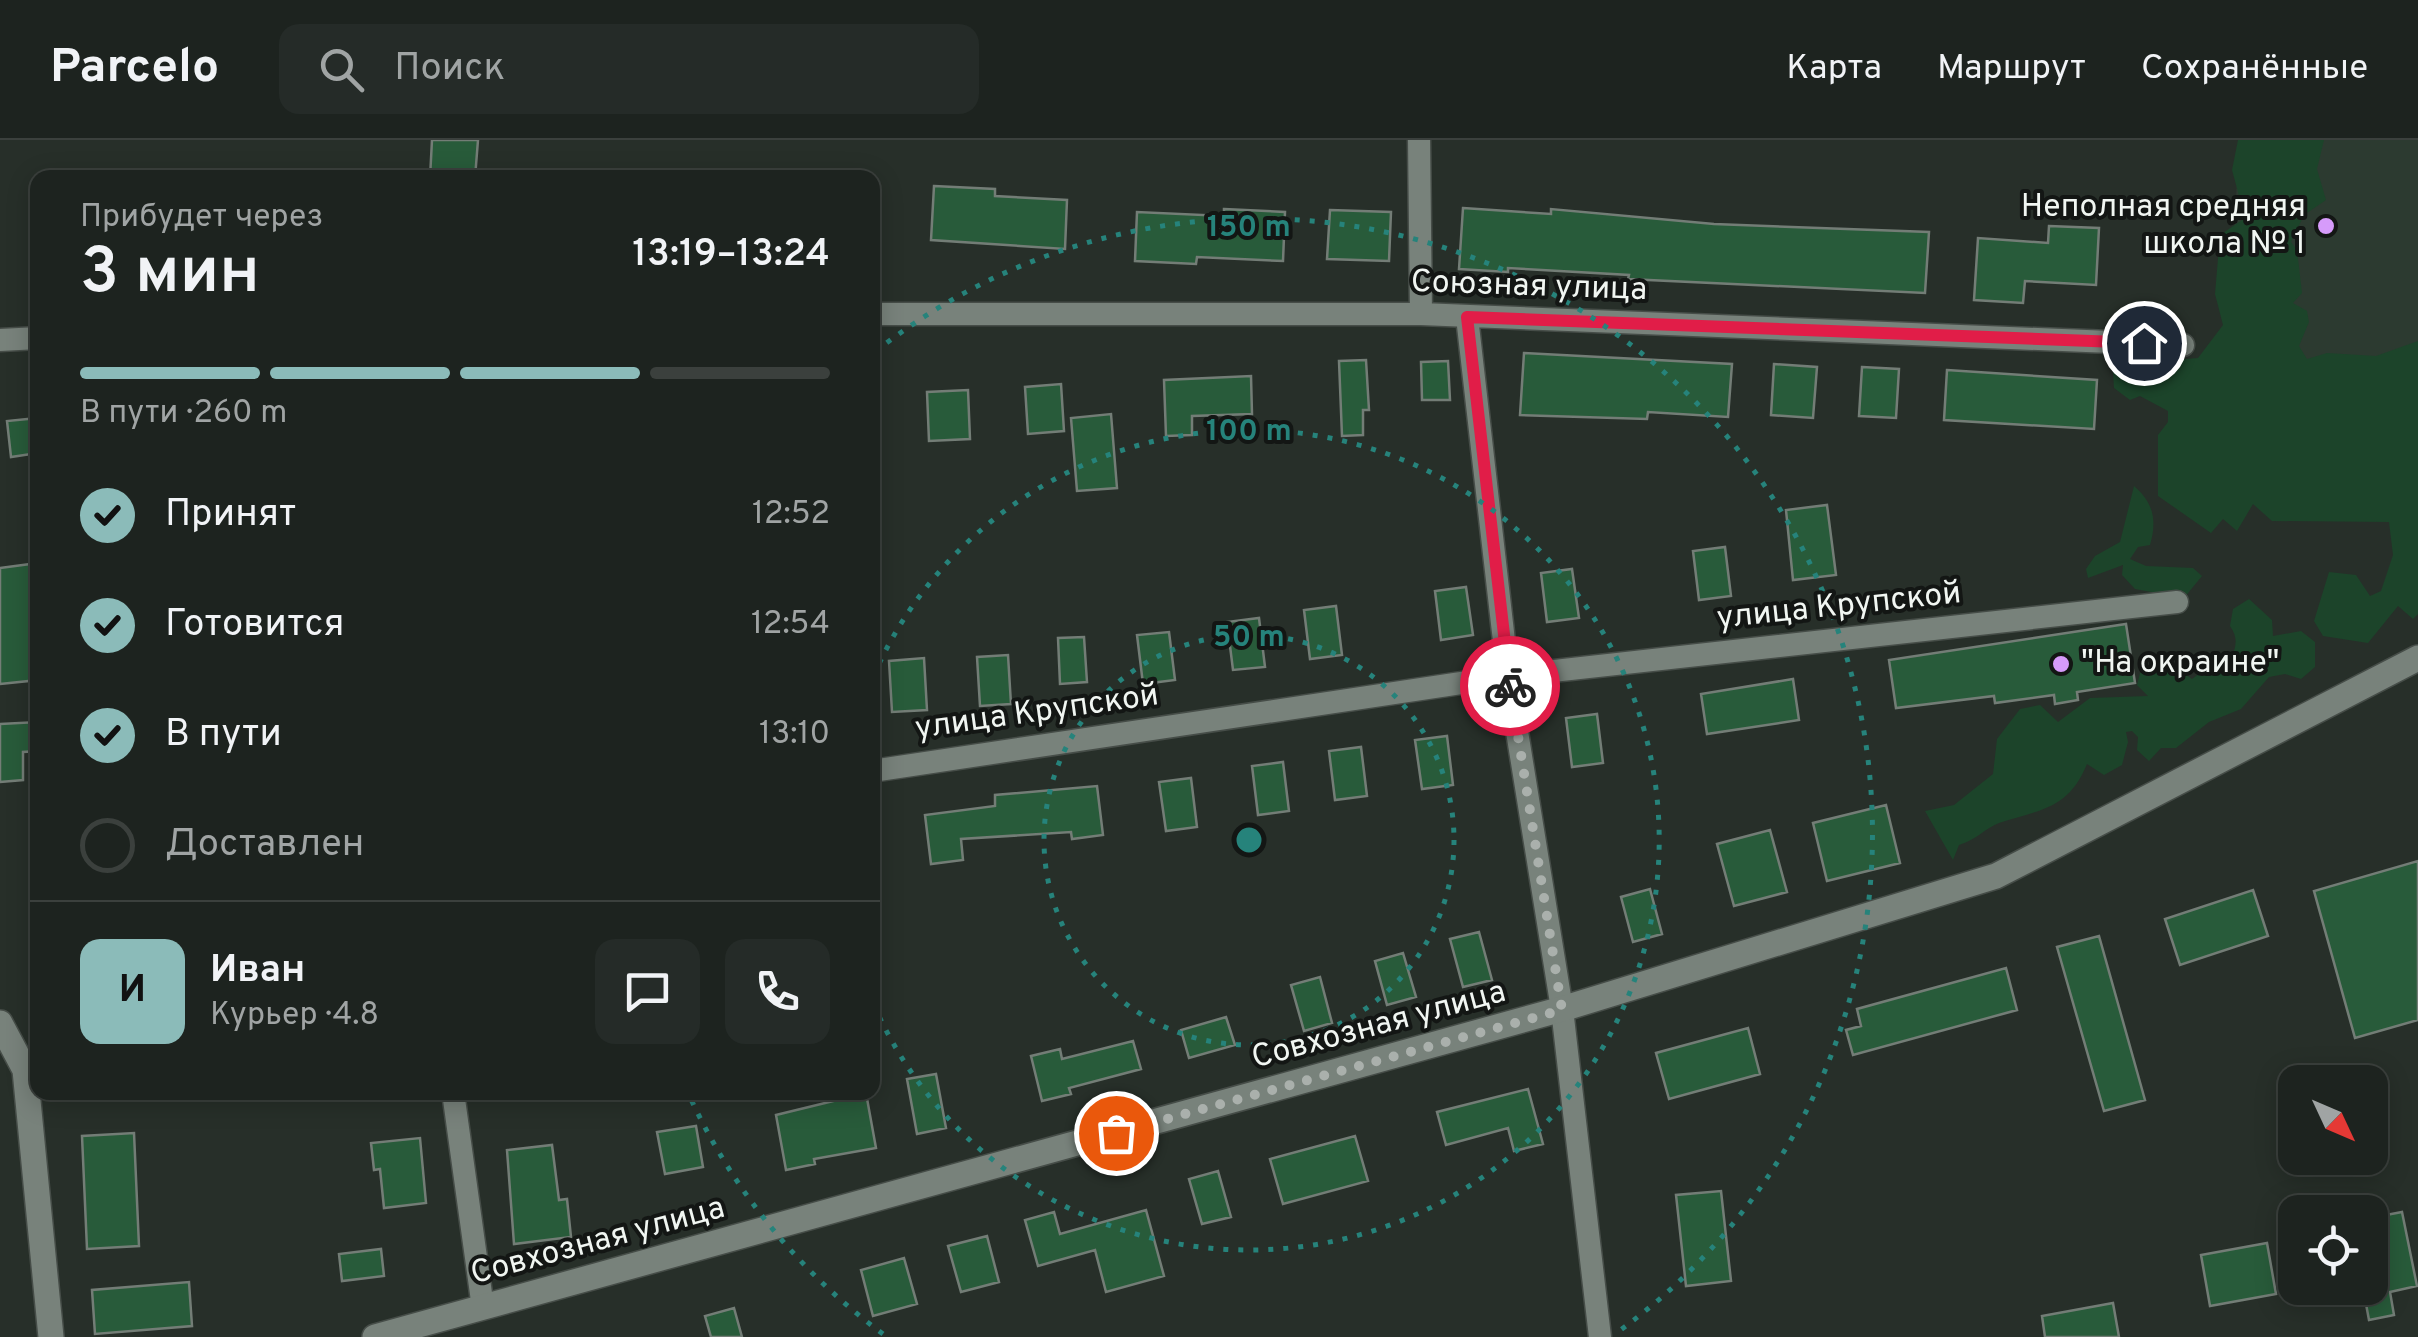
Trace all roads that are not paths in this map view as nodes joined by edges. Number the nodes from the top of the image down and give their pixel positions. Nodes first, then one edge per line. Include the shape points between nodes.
1 (1419, 140) edge
2 (880, 314) edge
3 (1421, 314) junction
4 (1467, 317) junction
5 (30, 338) edge
6 (0, 340) edge
7 (2183, 345) dead end
8 (2176, 602) dead end
9 (2418, 658) edge
10 (1508, 676) junction
11 (880, 770) edge
12 (1562, 1010) junction
13 (0, 1023) edge
14 (454, 1100) edge
15 (482, 1308) junction
16 (51, 1337) edge
17 (375, 1337) edge
18 (1600, 1337) edge

1 - 3 street
2 - 3 street, Союзная улица
3 - 4 street, Союзная улица
4 - 7 street, Союзная улица
4 - 10 street
5 - 6 street
8 - 10 street, улица Крупской
9 - 12 street, Совхозная улица via 1996,876
10 - 11 street, улица Крупской
10 - 12 street
12 - 15 street, Совхозная улица
12 - 18 street
13 - 16 street via 24,1070
14 - 15 street
15 - 17 street, Совхозная улица

